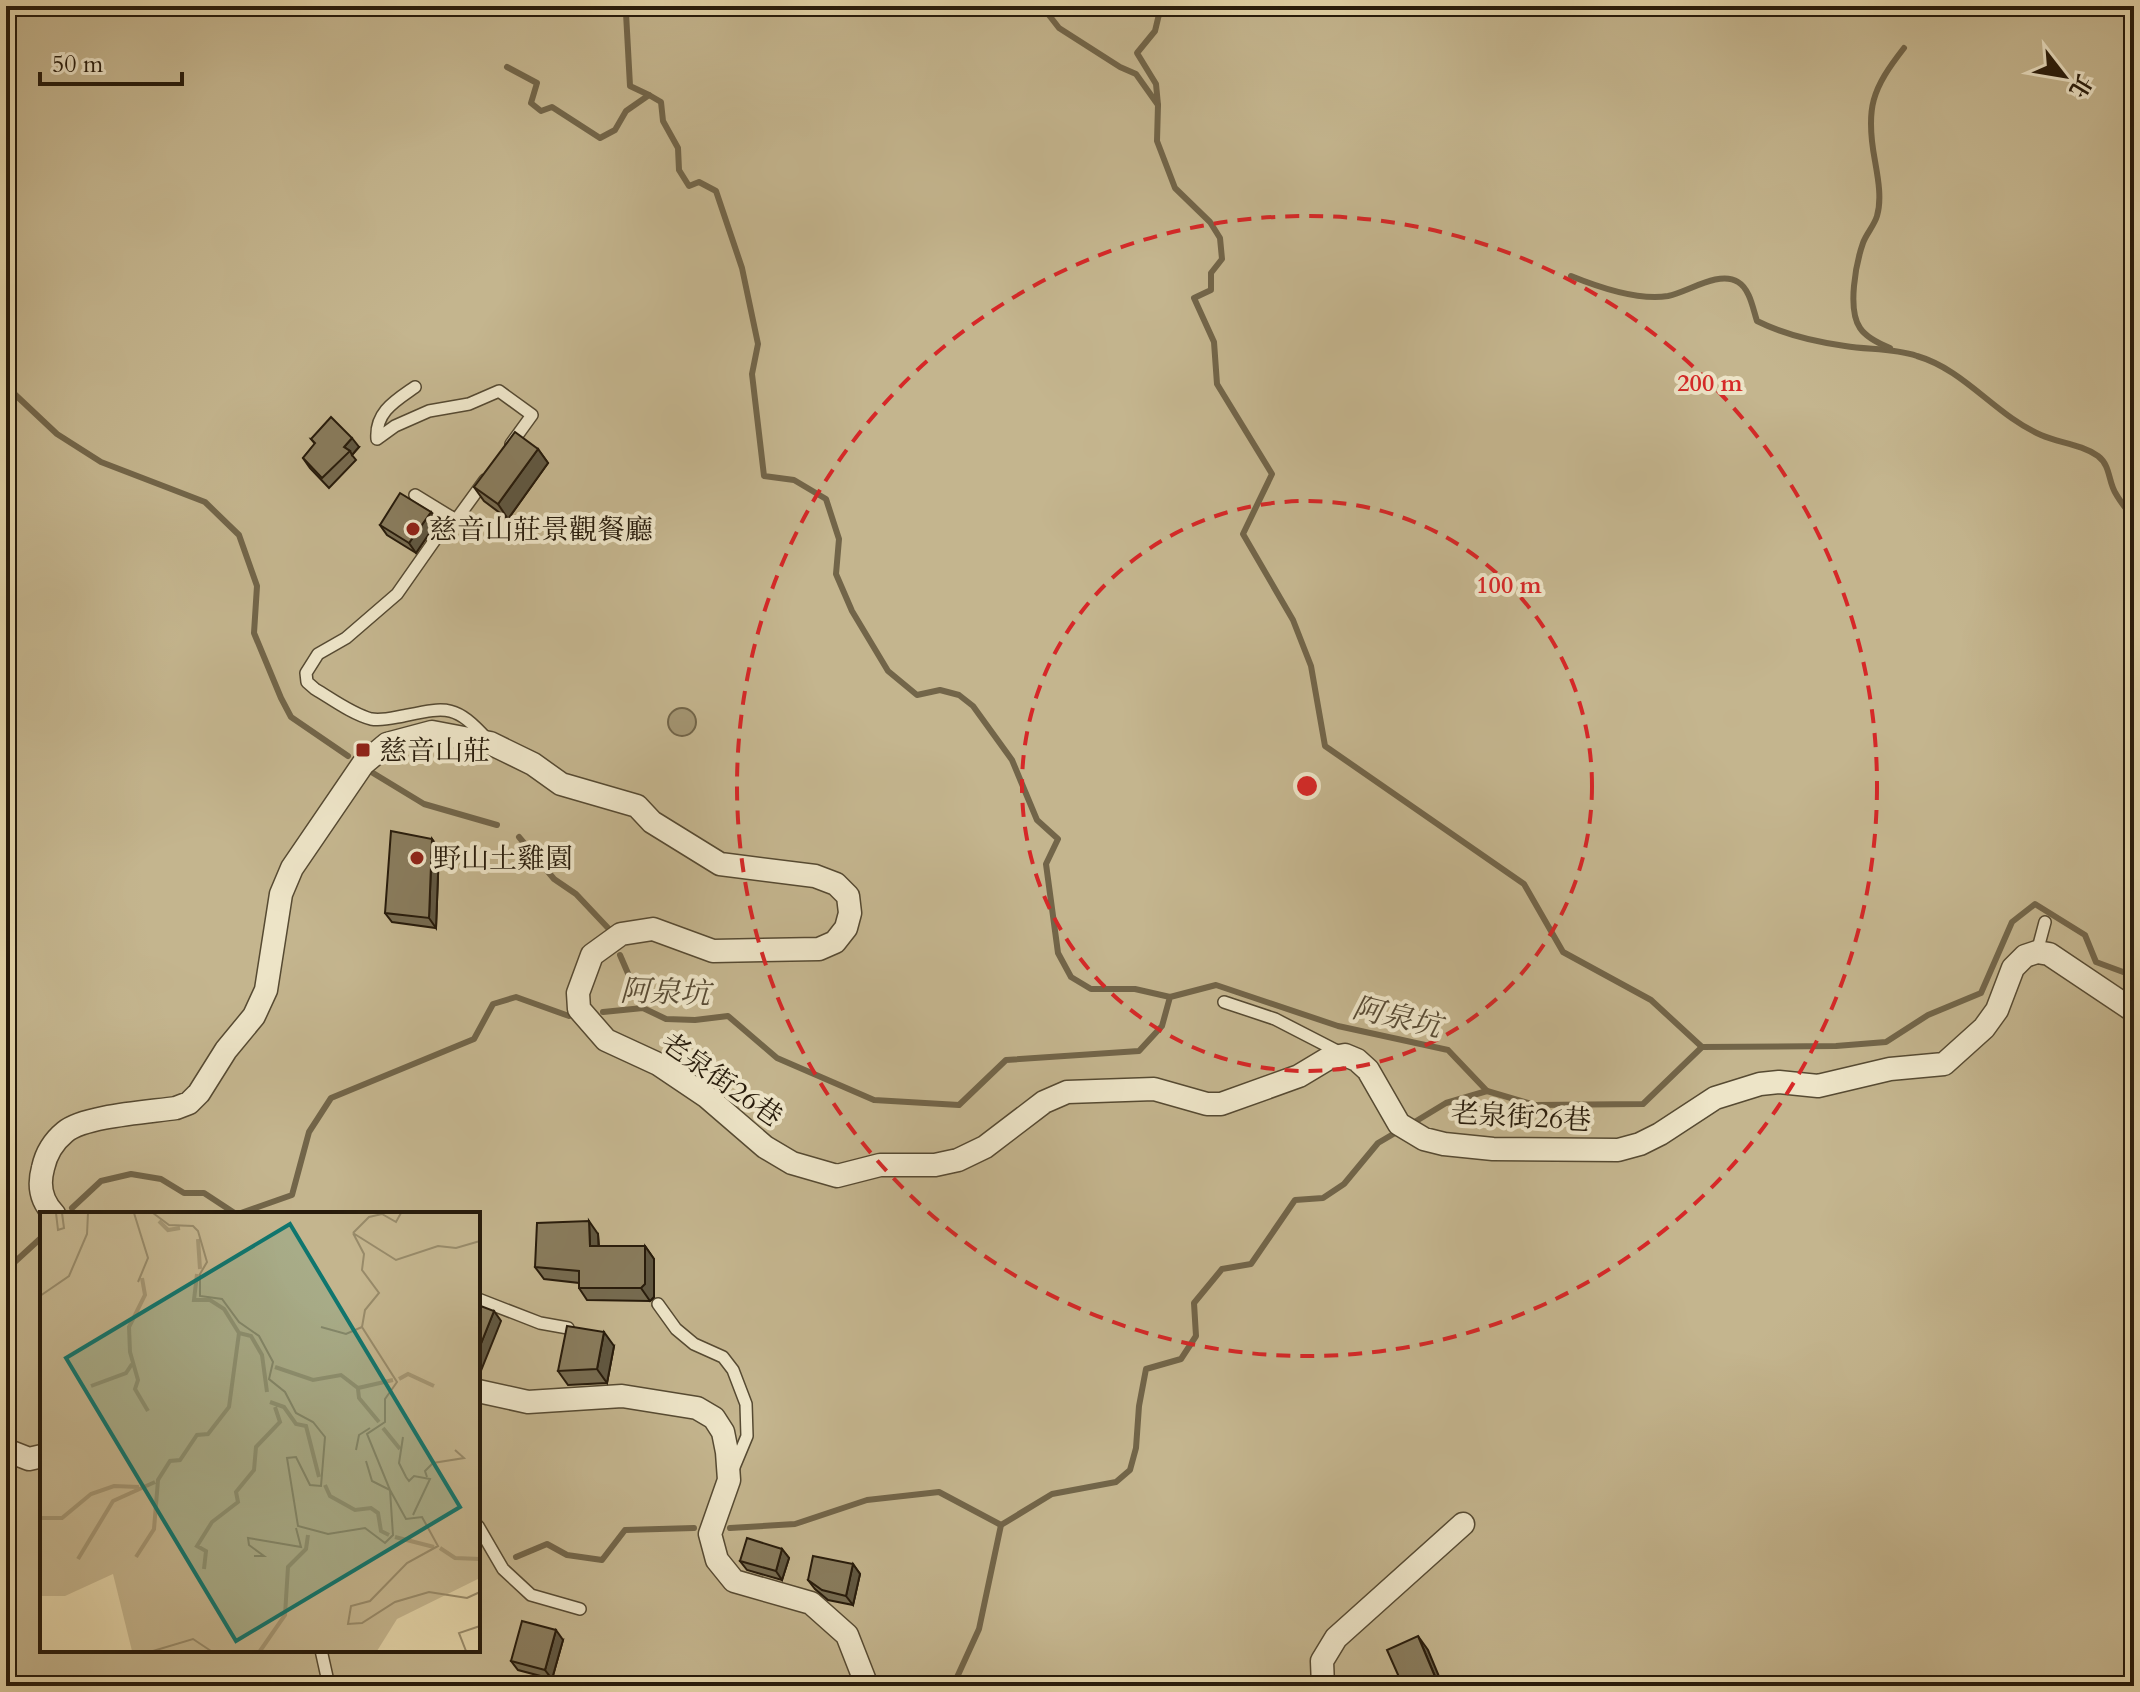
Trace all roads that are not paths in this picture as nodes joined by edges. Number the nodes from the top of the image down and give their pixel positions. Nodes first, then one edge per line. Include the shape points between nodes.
1 (415, 387) dead end
2 (507, 450) edge
3 (490, 473) edge
4 (415, 495) dead end
5 (451, 517) junction
6 (490, 743) junction
7 (2045, 922) dead end
8 (2037, 952) junction
9 (1224, 1002) dead end
10 (2134, 1011) edge
11 (1345, 1055) junction
12 (52, 1212) edge
13 (480, 1300) edge
14 (658, 1304) dead end
15 (568, 1328) edge
16 (480, 1391) edge
17 (6, 1450) edge
18 (40, 1456) edge
19 (729, 1480) junction
20 (1463, 1524) dead end
21 (480, 1529) edge
22 (580, 1609) dead end
23 (321, 1652) edge
24 (329, 1686) edge
25 (867, 1686) edge
26 (1323, 1686) edge

1 - 2 lane via 379,418 377,439 429,411 469,404 499,391 532,415
3 - 5 lane via 456,520
4 - 5 lane
5 - 6 lane via 397,594 346,638 318,654 306,673 307,682 371,719 452,710 468,718
6 - 11 street, 老泉街26巷 via 561,784 637,806 652,822 720,864 815,876 836,884 848,896 846,928 835,942 819,949 713,951 653,929 621,934 592,955 578,993 579,1009 606,1040 658,1064 792,1163 837,1176 880,1165 935,1165 985,1147 1044,1102 1067,1092 1154,1089 1221,1104
6 - 12 street, 老泉街26巷 via 432,732 387,744 363,764 292,868 281,894 266,990 254,1016 189,1103 85,1122 66,1131 47,1153 39,1181 44,1203
7 - 8 lane
8 - 10 street via 2049,954
8 - 11 street, 老泉街26巷 via 2013,968 1997,1010 1944,1064 1890,1069 1818,1086 1760,1084 1715,1098 1660,1134 1618,1150 1493,1149 1424,1139 1399,1124 1368,1070
9 - 11 lane via 1275,1019
13 - 15 lane
14 - 19 lane via 676,1329 723,1357 733,1370 746,1404 747,1436
16 - 19 street via 528,1402 622,1396 697,1408 714,1418 723,1432
17 - 18 street via 29,1459
19 - 25 street via 710,1534 717,1560 734,1581 811,1603 847,1635
20 - 26 street via 1336,1638 1322,1661
21 - 22 lane via 503,1569 531,1595
23 - 24 lane

